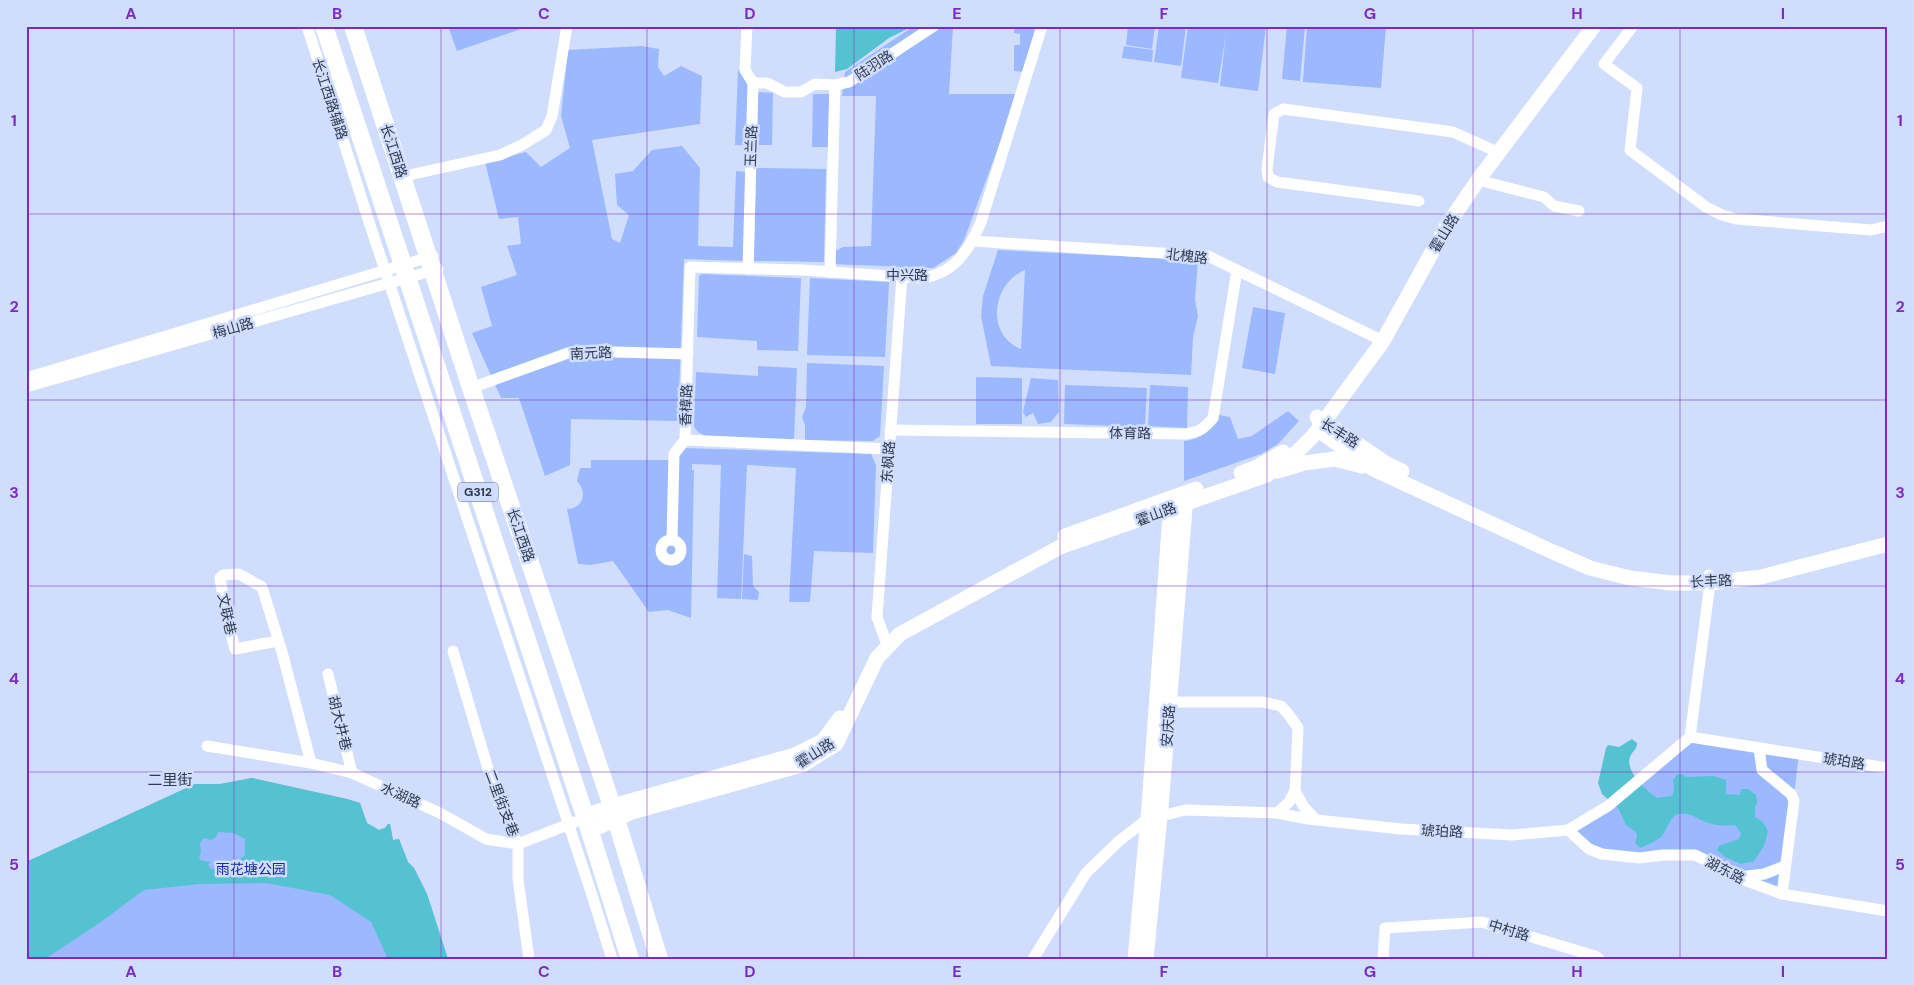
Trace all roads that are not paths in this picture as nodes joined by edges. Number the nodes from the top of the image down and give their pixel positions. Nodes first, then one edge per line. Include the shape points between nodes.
1 (307, 26) edge
2 (324, 26) edge
3 (353, 26) edge
4 (361, 26) edge
5 (567, 26) edge
6 (747, 26) edge
7 (934, 26) edge
8 (1042, 26) edge
9 (1585, 26) edge
10 (1594, 26) edge
11 (1633, 26) edge
12 (753, 83) junction
13 (835, 85) junction
14 (1493, 150) junction
15 (408, 175) junction
16 (1478, 180) junction
17 (1419, 201) dead end
18 (1579, 211) dead end
19 (1888, 226) edge
20 (973, 241) junction
21 (434, 263) junction
22 (690, 267) joint
23 (748, 269) junction
24 (1238, 270) junction
25 (830, 272) junction
26 (397, 274) junction
27 (902, 276) junction
28 (1379, 340) junction
29 (688, 354) junction
30 (26, 378) edge
31 (26, 387) edge
32 (474, 387) junction
33 (1320, 421) junction
34 (890, 430) junction
35 (685, 440) junction
36 (889, 449) junction
37 (1373, 469) junction
38 (1267, 474) junction
39 (1178, 501) junction
40 (1888, 538) edge
41 (672, 540) dead end
42 (1888, 544) edge
43 (1709, 579) junction
44 (278, 641) junction
45 (886, 642) junction
46 (454, 651) dead end
47 (328, 674) dead end
48 (1169, 702) junction
49 (1690, 737) junction
50 (207, 746) dead end
51 (1758, 748) junction
52 (311, 763) junction
53 (1888, 768) edge
54 (352, 773) junction
55 (1295, 791) junction
56 (1155, 807) junction
57 (616, 812) junction
58 (1277, 813) junction
59 (1315, 819) junction
60 (588, 824) junction
61 (570, 825) junction
62 (1568, 830) junction
63 (518, 844) junction
64 (1151, 855) junction
65 (1785, 866) junction
66 (1739, 877) junction
67 (1782, 894) junction
68 (1888, 911) edge
69 (529, 959) edge
70 (612, 959) edge
71 (630, 959) edge
72 (659, 959) edge
73 (664, 959) edge
74 (1033, 959) edge
75 (1135, 959) edge
76 (1146, 959) edge
77 (1383, 959) edge
78 (1599, 959) edge

1 - 26 street, 长江西路辅路 via 353,171
2 - 26 highway, 长江西路 / G312
3 - 21 highway, 长江西路 / G312
4 - 15 street
5 - 15 street via 552,116 546,130 500,155
6 - 12 street, 玉兰路 via 745,70
7 - 13 street, 陆羽路 via 850,82
8 - 20 street, 中兴路
9 - 14 main road, 霍山路
10 - 16 main road, 霍山路
11 - 19 street via 1604,64 1637,88 1630,150 1706,207 1736,219 1870,230
12 - 13 street, 陆羽路 via 767,83 785,92 801,92 815,84
12 - 23 street, 玉兰路
13 - 25 street
14 - 17 street via 1453,132 1283,108 1274,114 1268,177 1277,182
14 - 28 main road, 霍山路 via 1442,220
15 - 21 street
16 - 18 street via 1544,197 1554,206
16 - 28 main road, 霍山路
20 - 24 street, 北槐路 via 1208,256
20 - 27 street, 中兴路 via 964,256 936,275 920,278
21 - 26 street, 梅山路
21 - 32 highway, 长江西路 / G312
22 - 23 street, 中兴路
22 - 29 street, 香樟路
23 - 25 street, 中兴路
24 - 28 street, 北槐路
24 - 34 street, 体育路 via 1213,418 1198,432
25 - 27 street, 中兴路
26 - 30 street, 梅山路
26 - 31 street, 梅山路
26 - 60 highway, 长江西路 / G312
26 - 61 street, 长江西路辅路
27 - 34 street, 东枫路
28 - 33 main road, 霍山路
29 - 32 street, 南元路 via 579,351
29 - 35 street, 香樟路
32 - 57 highway, 长江西路 / G312
33 - 37 main road, 长丰路 via 1325,435
33 - 38 main road, 霍山路 via 1314,435 1295,454
33 - 39 main road, 霍山路 via 1289,449 1255,468
33 - 43 main road, 长丰路 via 1387,464 1574,552 1612,566
34 - 36 street, 东枫路
35 - 36 street
35 - 41 street, 香樟路 via 674,454
36 - 45 street, 东枫路 via 877,617
37 - 38 main road via 1334,459 1304,463
37 - 43 main road, 长丰路 via 1590,568 1630,578 1671,583
38 - 39 main road, 霍山路
39 - 45 main road, 霍山路 via 1080,530 1047,544 892,626
39 - 48 main road, 安庆路
39 - 56 main road, 安庆路
40 - 43 main road, 长丰路 via 1751,572
42 - 43 main road, 长丰路 via 1761,577
43 - 49 street
44 - 44 street, 文联巷 via 262,587 239,574 220,578 235,649
44 - 52 street, 文联巷
45 - 57 main road, 霍山路 via 836,744 802,765 641,810
46 - 63 street, 二里街支巷 via 498,799
47 - 54 street, 胡大井巷
48 - 55 street via 1263,702 1280,706 1298,728
48 - 56 main road, 安庆路
49 - 51 street, 琥珀路
49 - 62 street, 琥珀路 via 1608,806
50 - 52 street, 水湖路
51 - 53 street, 琥珀路
51 - 65 street via 1762,770 1791,794 1794,801
52 - 54 street, 水湖路
54 - 63 street, 水湖路 via 440,813 486,839
55 - 58 street via 1290,802
55 - 59 street
56 - 64 main road, 安庆路
57 - 60 main road, 霍山路
57 - 72 highway, 长江西路 / G312
57 - 73 street
58 - 59 street, 琥珀路
58 - 74 street, 琥珀路 via 1185,810 1146,820 1086,873
59 - 62 street, 琥珀路 via 1402,829 1512,835
60 - 61 street, 水湖路
60 - 71 highway, 长江西路 / G312
61 - 63 street, 水湖路
61 - 70 street, 长江西路辅路
62 - 66 street, 湖东路 via 1589,849 1602,854 1640,858 1696,855
63 - 69 street, 二里街支巷 via 518,879
64 - 75 main road, 安庆路
64 - 76 main road, 安庆路
65 - 66 street via 1764,874
65 - 67 street
66 - 67 street, 湖东路
67 - 68 street, 湖东路
77 - 78 street, 中村路 via 1385,928 1482,922

